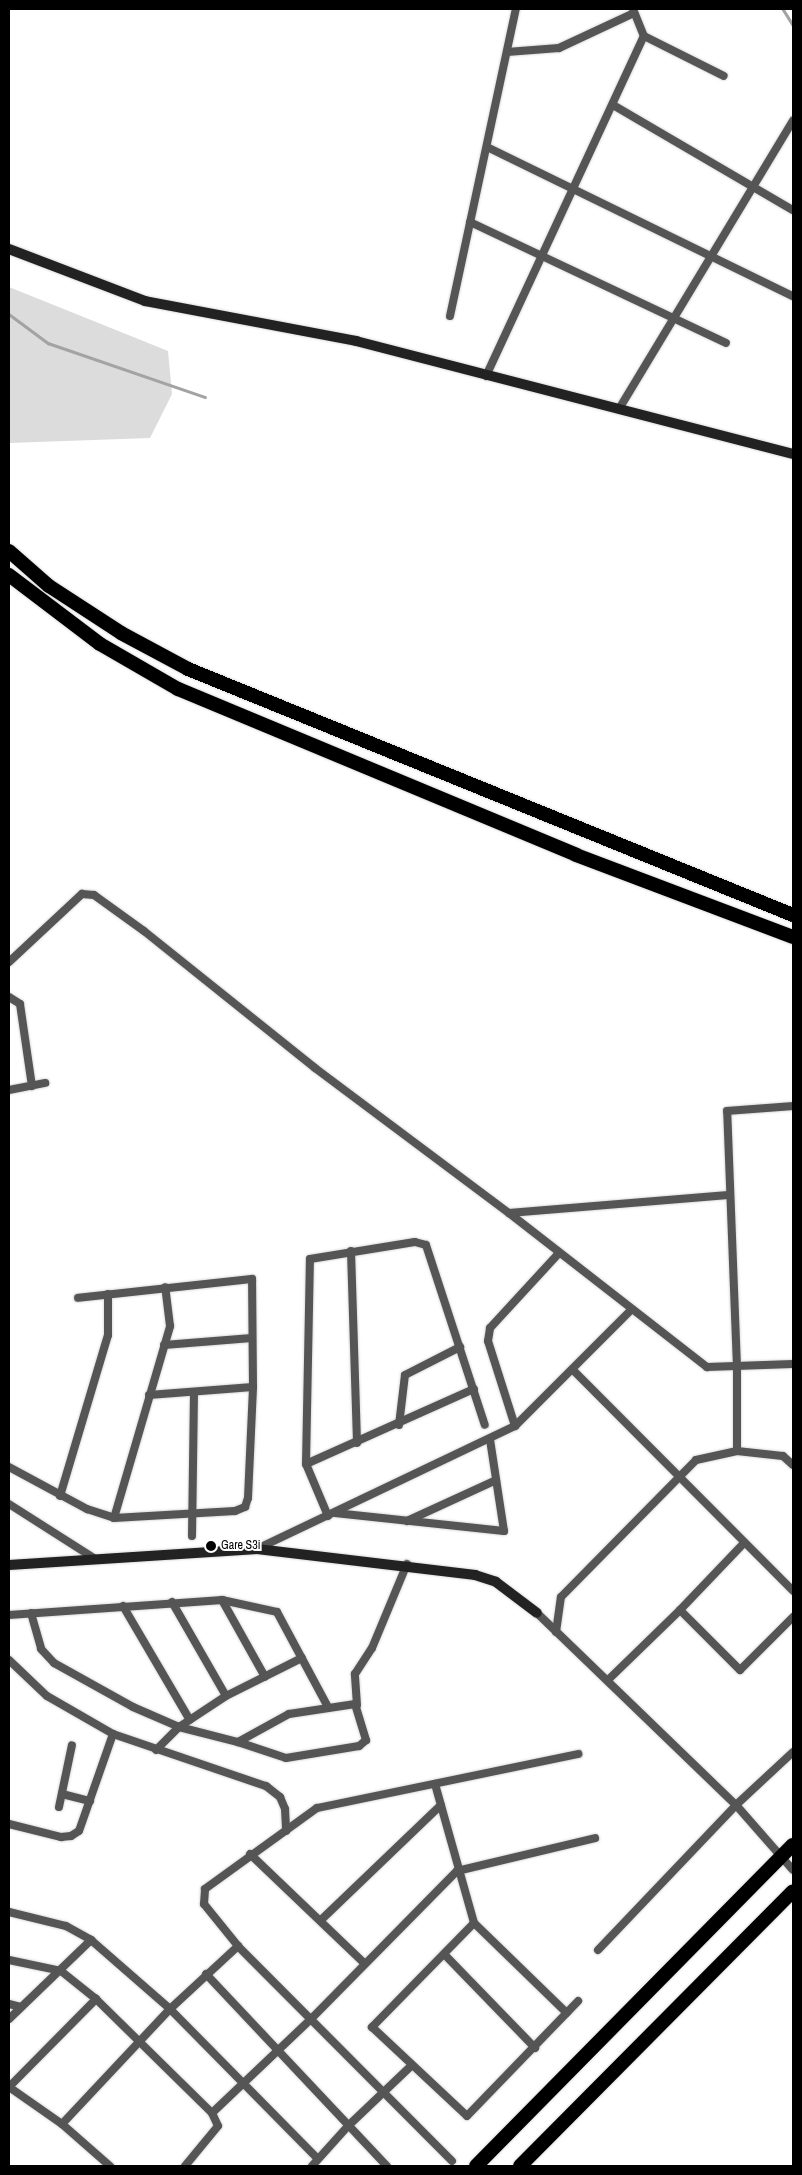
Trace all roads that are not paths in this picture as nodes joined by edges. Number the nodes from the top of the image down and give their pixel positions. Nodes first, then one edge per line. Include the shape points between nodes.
1 (516, 9) edge
2 (633, 11) edge
3 (644, 36) junction
4 (507, 52) junction
5 (724, 76) dead end
6 (612, 105) junction
7 (793, 120) edge
8 (487, 147) junction
9 (754, 186) junction
10 (573, 189) junction
11 (793, 210) edge
12 (470, 222) junction
13 (9, 249) edge
14 (712, 255) junction
15 (541, 258) junction
16 (793, 296) edge
17 (450, 316) dead end
18 (673, 320) junction
19 (726, 343) dead end
20 (486, 376) junction
21 (619, 409) junction
22 (793, 454) edge
23 (9, 551) edge
24 (9, 575) edge
25 (793, 915) edge
26 (793, 937) edge
27 (9, 962) edge
28 (9, 997) edge
29 (45, 1083) dead end
30 (32, 1086) junction
31 (9, 1090) edge
32 (793, 1106) edge
33 (728, 1195) junction
34 (509, 1213) junction
35 (351, 1251) junction
36 (559, 1253) junction
37 (165, 1287) junction
38 (108, 1294) junction
39 (78, 1298) dead end
40 (632, 1309) junction
41 (252, 1338) junction
42 (164, 1345) junction
43 (460, 1347) junction
44 (793, 1364) edge
45 (737, 1367) junction
46 (573, 1370) junction
47 (253, 1387) junction
48 (474, 1390) junction
49 (194, 1392) junction
50 (149, 1395) junction
51 (399, 1425) junction
52 (486, 1425) dead end
53 (515, 1426) junction
54 (490, 1440) junction
55 (357, 1442) junction
56 (737, 1452) junction
57 (793, 1455) edge
58 (783, 1456) junction
59 (306, 1464) junction
60 (793, 1465) edge
61 (9, 1467) edge
62 (680, 1474) junction
63 (496, 1480) junction
64 (60, 1496) junction
65 (9, 1504) edge
66 (192, 1514) junction
67 (331, 1514) junction
68 (114, 1518) junction
69 (405, 1522) junction
70 (192, 1536) dead end
71 (744, 1543) junction
72 (257, 1549) junction
73 (99, 1561) junction
74 (407, 1564) junction
75 (9, 1565) edge
76 (793, 1591) edge
77 (222, 1600) junction
78 (172, 1602) junction
79 (123, 1606) junction
80 (680, 1610) junction
81 (31, 1613) junction
82 (537, 1613) joint
83 (9, 1615) edge
84 (793, 1617) edge
85 (556, 1632) junction
86 (302, 1658) junction
87 (9, 1660) edge
88 (265, 1677) junction
89 (608, 1680) junction
90 (226, 1696) junction
91 (357, 1705) junction
92 (328, 1707) junction
93 (190, 1720) junction
94 (179, 1727) junction
95 (113, 1734) junction
96 (238, 1742) junction
97 (72, 1745) dead end
98 (156, 1750) junction
99 (793, 1752) edge
100 (578, 1754) dead end
101 (435, 1784) junction
102 (62, 1794) junction
103 (90, 1801) junction
104 (441, 1805) junction
105 (736, 1805) junction
106 (59, 1807) dead end
107 (9, 1824) edge
108 (286, 1831) junction
109 (595, 1838) dead end
110 (793, 1845) edge
111 (250, 1854) junction
112 (781, 1857) junction
113 (793, 1870) edge
114 (457, 1871) junction
115 (793, 1891) edge
116 (9, 1912) edge
117 (321, 1920) junction
118 (474, 1923) junction
119 (91, 1940) junction
120 (238, 1946) junction
121 (598, 1950) dead end
122 (444, 1954) junction
123 (9, 1960) edge
124 (365, 1964) junction
125 (61, 1971) junction
126 (206, 1974) junction
127 (96, 1999) junction
128 (578, 2001) dead end
129 (9, 2004) edge
130 (21, 2007) junction
131 (170, 2009) junction
132 (568, 2013) junction
133 (9, 2019) edge
134 (311, 2019) junction
135 (139, 2042) junction
136 (535, 2048) junction
137 (278, 2051) junction
138 (411, 2066) junction
139 (242, 2083) junction
140 (9, 2087) edge
141 (383, 2092) junction
142 (212, 2113) junction
143 (62, 2124) junction
144 (348, 2126) junction
145 (317, 2158) junction
146 (452, 2161) dead end
147 (110, 2166) edge
148 (185, 2166) edge
149 (312, 2166) edge
150 (387, 2166) edge
151 (476, 2166) edge
152 (520, 2166) edge

1 - 4 street
2 - 3 street
2 - 4 street via 559,48
3 - 5 street
3 - 6 street
4 - 8 street
6 - 9 street
6 - 10 street
7 - 9 street
8 - 10 street
8 - 12 street
9 - 11 street
9 - 14 street
10 - 14 street
10 - 15 street
12 - 15 street
12 - 17 street
13 - 20 street via 145,301 299,329
14 - 16 street
14 - 18 street
15 - 18 street
15 - 20 street
18 - 19 street
18 - 21 street
20 - 21 street
21 - 22 street
23 - 25 highway via 49,586 120,633 188,669
24 - 26 highway via 100,644 178,690 576,855
27 - 34 street via 82,894 94,895 315,1068
28 - 30 street via 20,1004
29 - 30 street
30 - 31 street
32 - 33 street via 726,1111
33 - 34 street
33 - 45 street
34 - 36 street
35 - 43 street via 415,1242 426,1245
35 - 55 street
35 - 59 street via 310,1259 307,1267
36 - 40 street
36 - 53 street via 490,1328 488,1341
37 - 38 street
37 - 41 street via 252,1279
37 - 42 street via 170,1326
38 - 39 street
38 - 64 street via 108,1335
40 - 45 street via 707,1366
40 - 46 street
41 - 42 street
41 - 47 street
42 - 50 street
43 - 48 street
43 - 51 street via 405,1375
44 - 45 street
45 - 56 street
46 - 53 street
46 - 62 street
47 - 49 street
47 - 66 street via 250,1486 245,1507 235,1511
48 - 51 street
48 - 52 street
49 - 50 street
49 - 66 street
50 - 68 street
51 - 55 street
53 - 54 street
54 - 63 street
54 - 67 street
55 - 59 street
56 - 58 street
56 - 62 street via 696,1460
57 - 58 street
58 - 60 street
59 - 67 street
61 - 64 street
62 - 71 street
62 - 85 street via 561,1597
63 - 69 street
63 - 69 street via 504,1532
64 - 68 street
65 - 73 street
66 - 68 street
66 - 70 street
67 - 69 street
67 - 72 street
71 - 76 street
71 - 80 street
72 - 73 street
72 - 74 street
73 - 75 street
74 - 82 street via 475,1575 496,1582
74 - 91 street via 372,1648 355,1674
77 - 78 street
77 - 86 street via 277,1612
77 - 88 street
78 - 79 street
78 - 90 street
79 - 81 street
79 - 93 street
80 - 84 street via 740,1670
80 - 89 street
81 - 83 street
81 - 94 street via 41,1648 54,1663 133,1707
82 - 85 street
85 - 89 street
86 - 88 street
86 - 92 street
87 - 95 street via 47,1696
88 - 90 street
89 - 105 street
90 - 93 street
91 - 92 street
91 - 96 street via 366,1740 359,1746 286,1758
92 - 96 street via 289,1714
93 - 94 street
94 - 96 street
94 - 98 street
95 - 98 street
95 - 103 street
97 - 102 street
98 - 108 street via 266,1786 280,1798
99 - 105 street
100 - 101 street
101 - 104 street
101 - 108 street via 317,1808
102 - 103 street
102 - 106 street
103 - 107 street via 79,1830 72,1836
104 - 114 street
104 - 117 street
105 - 112 street
105 - 121 street
108 - 111 street
109 - 114 street
110 - 112 highway
111 - 117 street
111 - 120 street via 205,1889 204,1904
112 - 113 street
112 - 151 highway
114 - 118 street
114 - 124 street
115 - 152 highway
116 - 119 street via 66,1926
117 - 124 street
118 - 122 street
118 - 132 street
119 - 125 street
119 - 131 street
120 - 126 street
120 - 134 street
122 - 136 street
122 - 138 street via 372,2027
123 - 125 street
124 - 134 street
125 - 127 street
125 - 130 street
126 - 131 street
126 - 137 street
127 - 135 street
127 - 140 street
128 - 132 street
129 - 130 street
130 - 133 street
131 - 135 street
131 - 139 street
132 - 136 street
134 - 137 street
134 - 141 street
135 - 142 street
135 - 143 street
136 - 138 street via 467,2116
137 - 139 street
137 - 144 street
138 - 141 street
139 - 142 street
139 - 145 street
140 - 143 street
141 - 144 street
141 - 146 street
142 - 148 street via 218,2126
143 - 147 street
144 - 145 street
144 - 150 street
145 - 149 street

